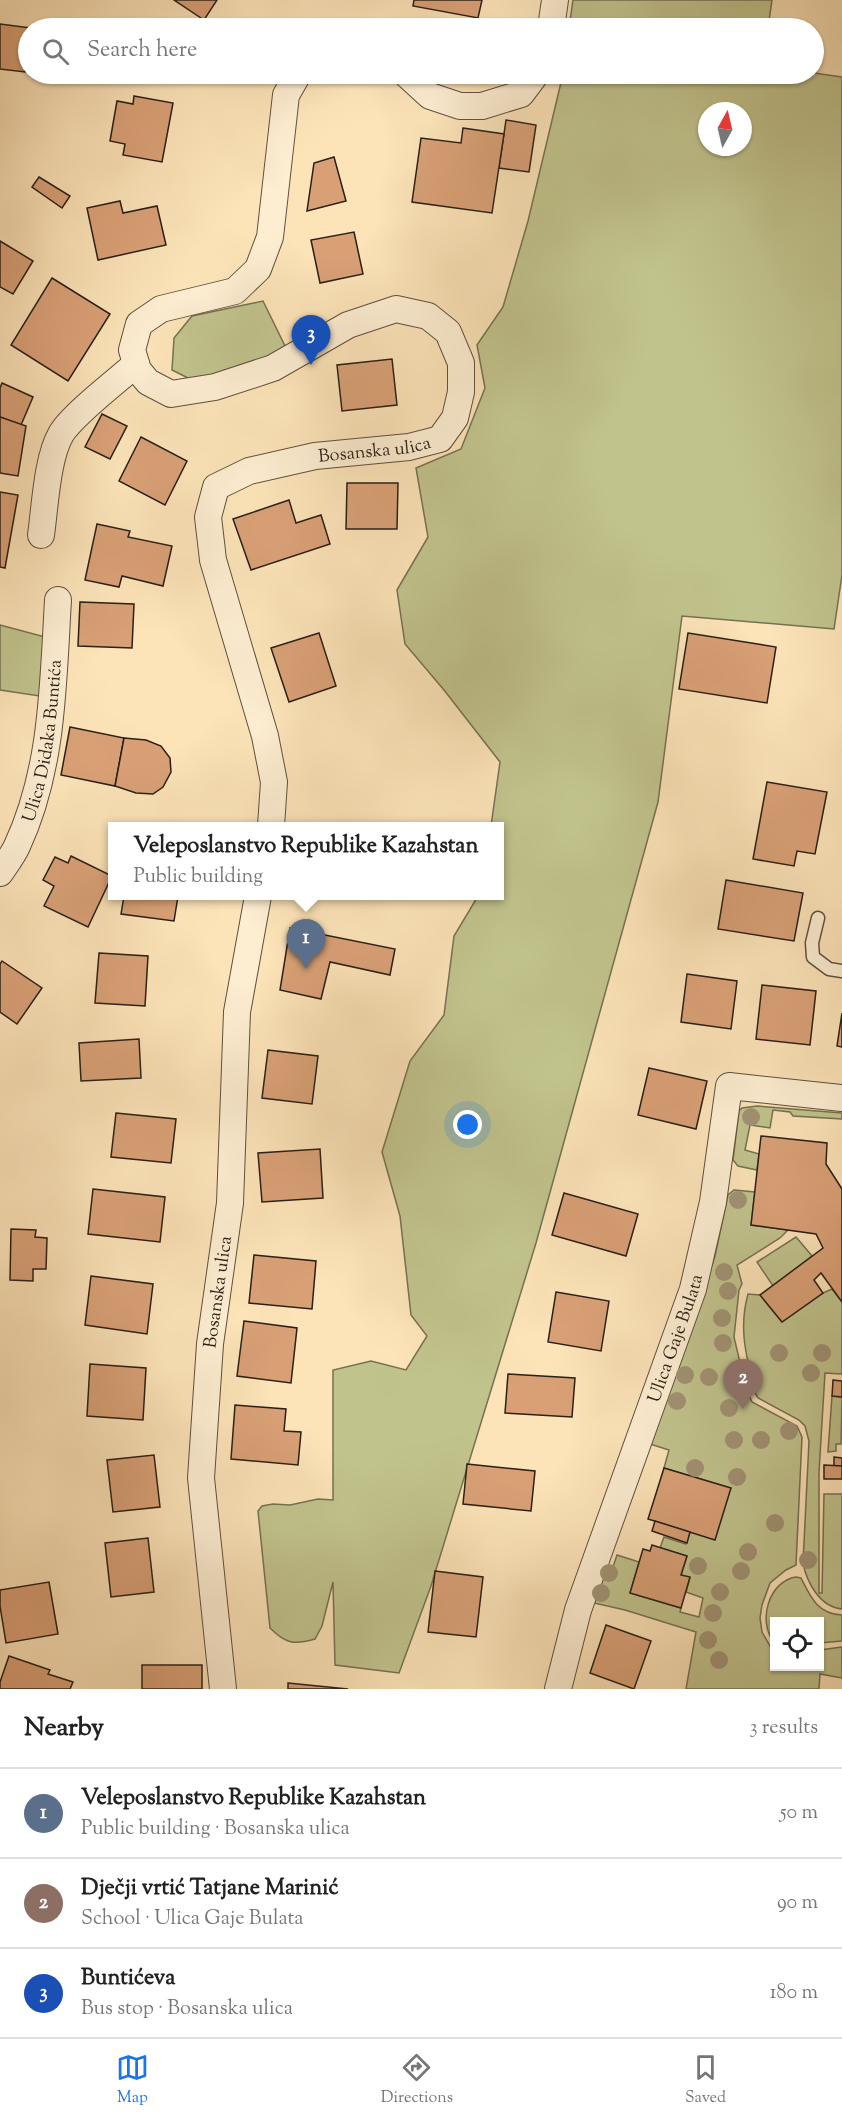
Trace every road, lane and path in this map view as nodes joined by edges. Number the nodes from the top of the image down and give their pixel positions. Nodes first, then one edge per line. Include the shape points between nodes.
1 (555, 0) edge
2 (552, 18) edge
3 (292, 84) edge
4 (417, 84) edge
5 (528, 84) edge
6 (136, 364) junction
7 (41, 535) dead end
8 (58, 600) dead end
9 (271, 822) edge
10 (0, 873) edge
11 (257, 900) edge
12 (818, 918) dead end
13 (842, 971) edge
14 (842, 1098) edge
15 (223, 1689) edge
16 (558, 1689) edge

1 - 2 street
3 - 6 street via 286,94 270,237 258,269 235,291 161,309 139,324 132,350
4 - 5 street via 430,96 460,106 482,106 521,93
6 - 7 street via 61,433 49,477
6 - 9 street, Bosanska ulica via 148,382 171,394 215,387 273,368 348,326 396,309 428,316 448,332 461,363 461,392 455,418 440,439 409,447 315,456 249,471 216,488 208,517 213,560 266,736 273,782
8 - 10 street, Ulica Didaka Buntića via 50,730 38,789 17,847
11 - 15 street, Bosanska ulica via 237,1012 230,1203 210,1344 201,1479
12 - 13 lane via 813,957 829,969
14 - 16 street, Ulica Gaje Bulata via 729,1086 713,1202 693,1289 578,1610

